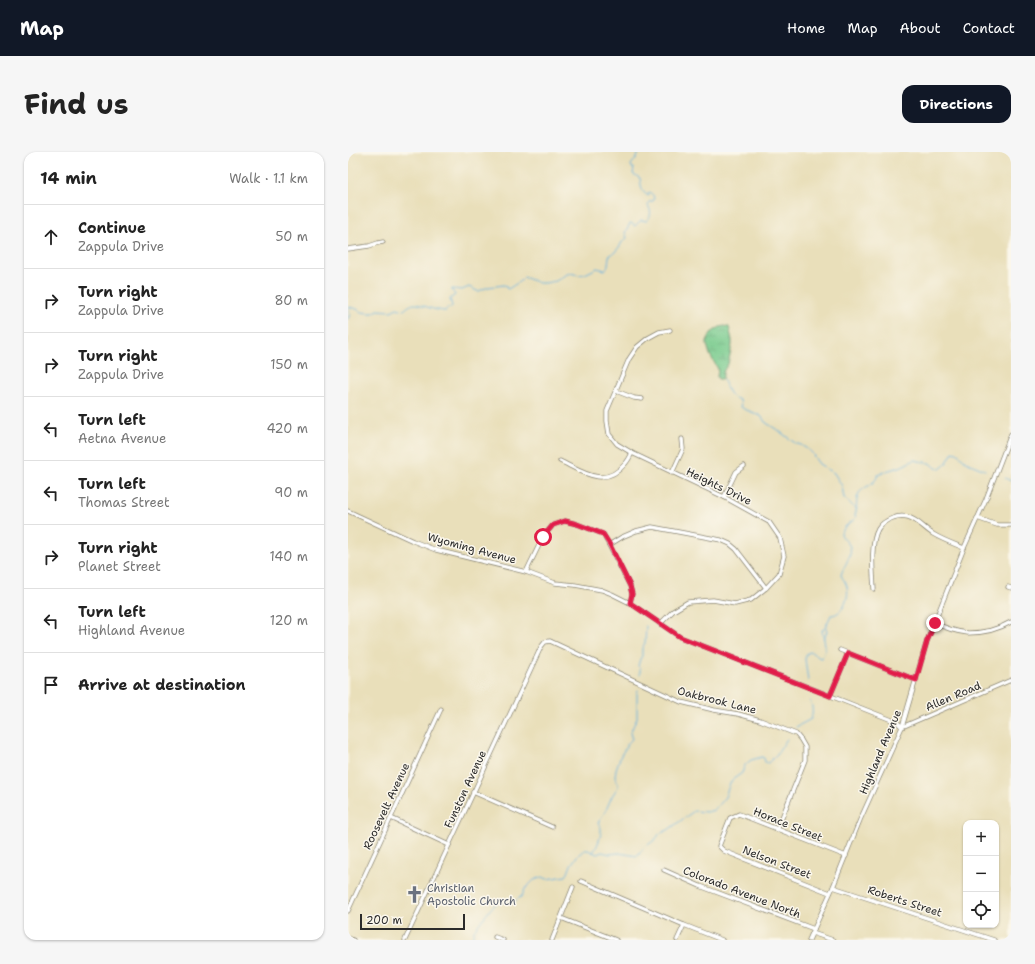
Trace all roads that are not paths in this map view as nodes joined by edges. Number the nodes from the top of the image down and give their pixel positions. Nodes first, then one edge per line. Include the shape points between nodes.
1 (383, 242) dead end
2 (348, 249) edge
3 (670, 330) dead end
4 (616, 391) junction
5 (642, 399) dead end
6 (1011, 434) edge
7 (682, 439) dead end
8 (1010, 440) edge
9 (632, 453) junction
10 (560, 462) dead end
11 (744, 466) dead end
12 (672, 473) junction
13 (724, 497) junction
14 (348, 511) edge
15 (977, 518) junction
16 (1011, 525) edge
17 (610, 545) junction
18 (964, 548) junction
19 (526, 572) junction
20 (766, 588) junction
21 (874, 589) dead end
22 (630, 603) junction
23 (1011, 622) edge
24 (935, 623) junction
25 (660, 624) junction
26 (541, 647) joint
27 (840, 650) dead end
28 (848, 653) junction
29 (916, 680) junction
30 (1011, 680) edge
31 (830, 696) junction
32 (441, 709) dead end
33 (902, 727) junction
34 (473, 792) junction
35 (391, 818) junction
36 (552, 827) dead end
37 (777, 830) junction
38 (449, 845) junction
39 (719, 846) joint
40 (846, 856) junction
41 (664, 870) dead end
42 (581, 882) dead end
43 (573, 887) dead end
44 (833, 887) junction
45 (830, 893) junction
46 (348, 911) edge
47 (561, 918) junction
48 (684, 925) junction
49 (813, 931) junction
50 (495, 937) dead end
51 (348, 938) edge
52 (353, 940) edge
53 (405, 940) edge
54 (502, 940) edge
55 (552, 940) edge
56 (616, 940) edge
57 (678, 940) edge
58 (722, 940) edge
59 (809, 940) edge
60 (832, 940) edge
61 (994, 940) edge

1 - 2 street
3 - 4 street, Heights Drive via 659,332 637,347 629,359
4 - 5 street
4 - 9 street, Heights Drive via 607,410 609,434 616,444
6 - 8 street, Highland Avenue
7 - 12 street via 683,449
8 - 15 street, Highland Avenue
9 - 10 street via 625,464 612,475 600,478 592,477
9 - 12 street, Heights Drive
11 - 13 street via 736,472
12 - 13 street, Heights Drive
13 - 20 street, Heights Drive via 769,522 780,538 784,556 779,574
14 - 19 street, Wyoming Avenue via 436,550
15 - 16 street via 997,525
15 - 18 street, Highland Avenue
17 - 19 street via 603,534 565,521 553,525 543,537
17 - 20 street via 636,531 652,528 721,540 736,549
17 - 22 street via 630,586
18 - 21 street via 935,535 908,517 890,519 883,523 874,539
18 - 24 street, Highland Avenue
19 - 22 street, Wyoming Avenue via 555,583 602,590
20 - 25 street, Heights Drive via 751,600 735,604 713,600 688,602 673,611
22 - 25 street, Wyoming Avenue
23 - 24 street via 989,630 967,633
24 - 29 street, Highland Avenue
25 - 31 street, Wyoming Avenue via 680,637
26 - 34 street, Funston Avenue
26 - 37 street, Oakbrook Lane via 550,641 680,702 760,720 796,734 805,747 805,760
27 - 28 street
28 - 29 street
28 - 31 street
29 - 33 street, Highland Avenue
30 - 33 street, Allen Road
31 - 33 street, Wyoming Avenue via 897,722
32 - 35 street, Roosevelt Avenue
33 - 40 street, Highland Avenue
34 - 36 street
34 - 38 street, Funston Avenue
35 - 38 street
35 - 46 street, Roosevelt Avenue
37 - 39 street, Horace Street via 739,814 730,818
37 - 40 street, Horace Street
38 - 53 street, Funston Avenue
39 - 45 street, Nelson Street via 724,851
40 - 44 street, Highland Avenue
41 - 49 street, Colorado Avenue North
42 - 48 street
43 - 47 street
44 - 45 street, Highland Avenue
44 - 61 street, Roberts Street
45 - 49 street, Highland Avenue
47 - 55 street
47 - 56 street
48 - 57 street
48 - 58 street
49 - 59 street, Highland Avenue
49 - 60 street, Colorado Avenue North
50 - 54 street
51 - 52 street

